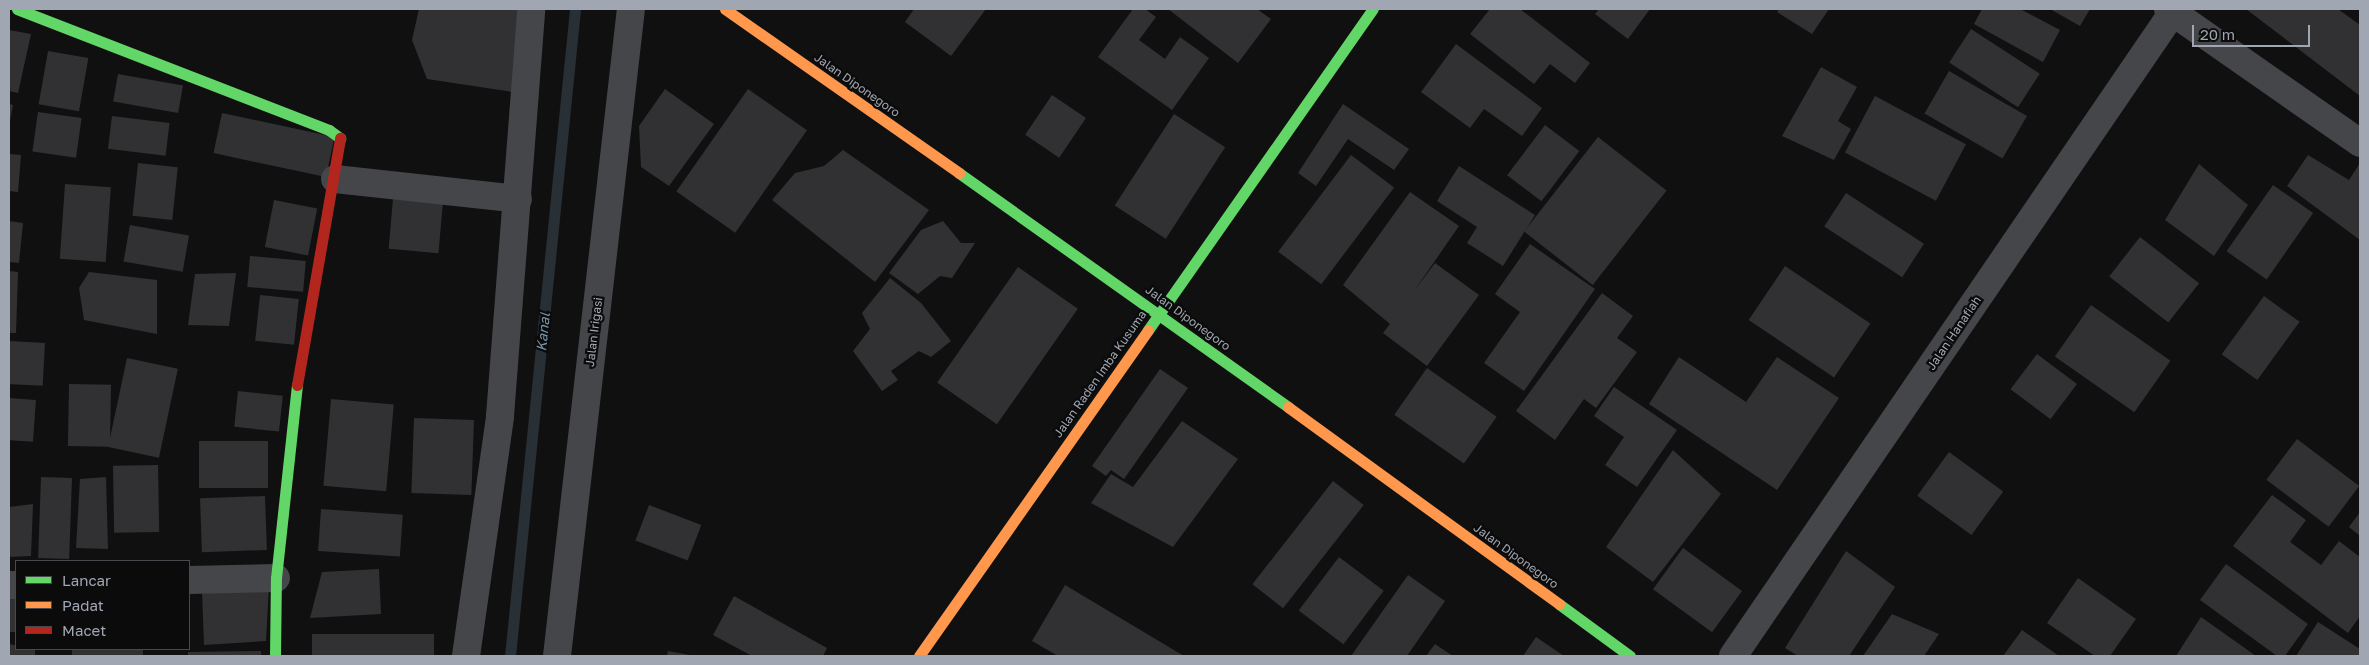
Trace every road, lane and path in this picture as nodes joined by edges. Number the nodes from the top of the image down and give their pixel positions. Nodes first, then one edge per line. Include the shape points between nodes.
1 (17, 9) edge
2 (531, 9) edge
3 (631, 9) edge
4 (725, 9) edge
5 (1373, 9) edge
6 (2172, 10) edge
7 (2360, 142) edge
8 (335, 179) junction
9 (518, 199) junction
10 (1159, 314) junction
11 (276, 578) junction
12 (190, 580) edge
13 (275, 656) edge
14 (466, 656) edge
15 (557, 656) edge
16 (919, 656) edge
17 (1630, 656) edge
18 (1733, 656) edge

1 - 8 street via 336,134 341,144
2 - 9 street
3 - 15 street, Jalan Irigasi
4 - 10 street, Jalan Diponegoro
5 - 10 street, Jalan Raden Imba Kusuma
6 - 7 street
6 - 18 street, Jalan Hanafiah
8 - 9 street
8 - 11 street via 298,379
9 - 14 street via 500,416
10 - 16 street, Jalan Raden Imba Kusuma
10 - 17 street, Jalan Diponegoro
11 - 12 street
11 - 13 street

